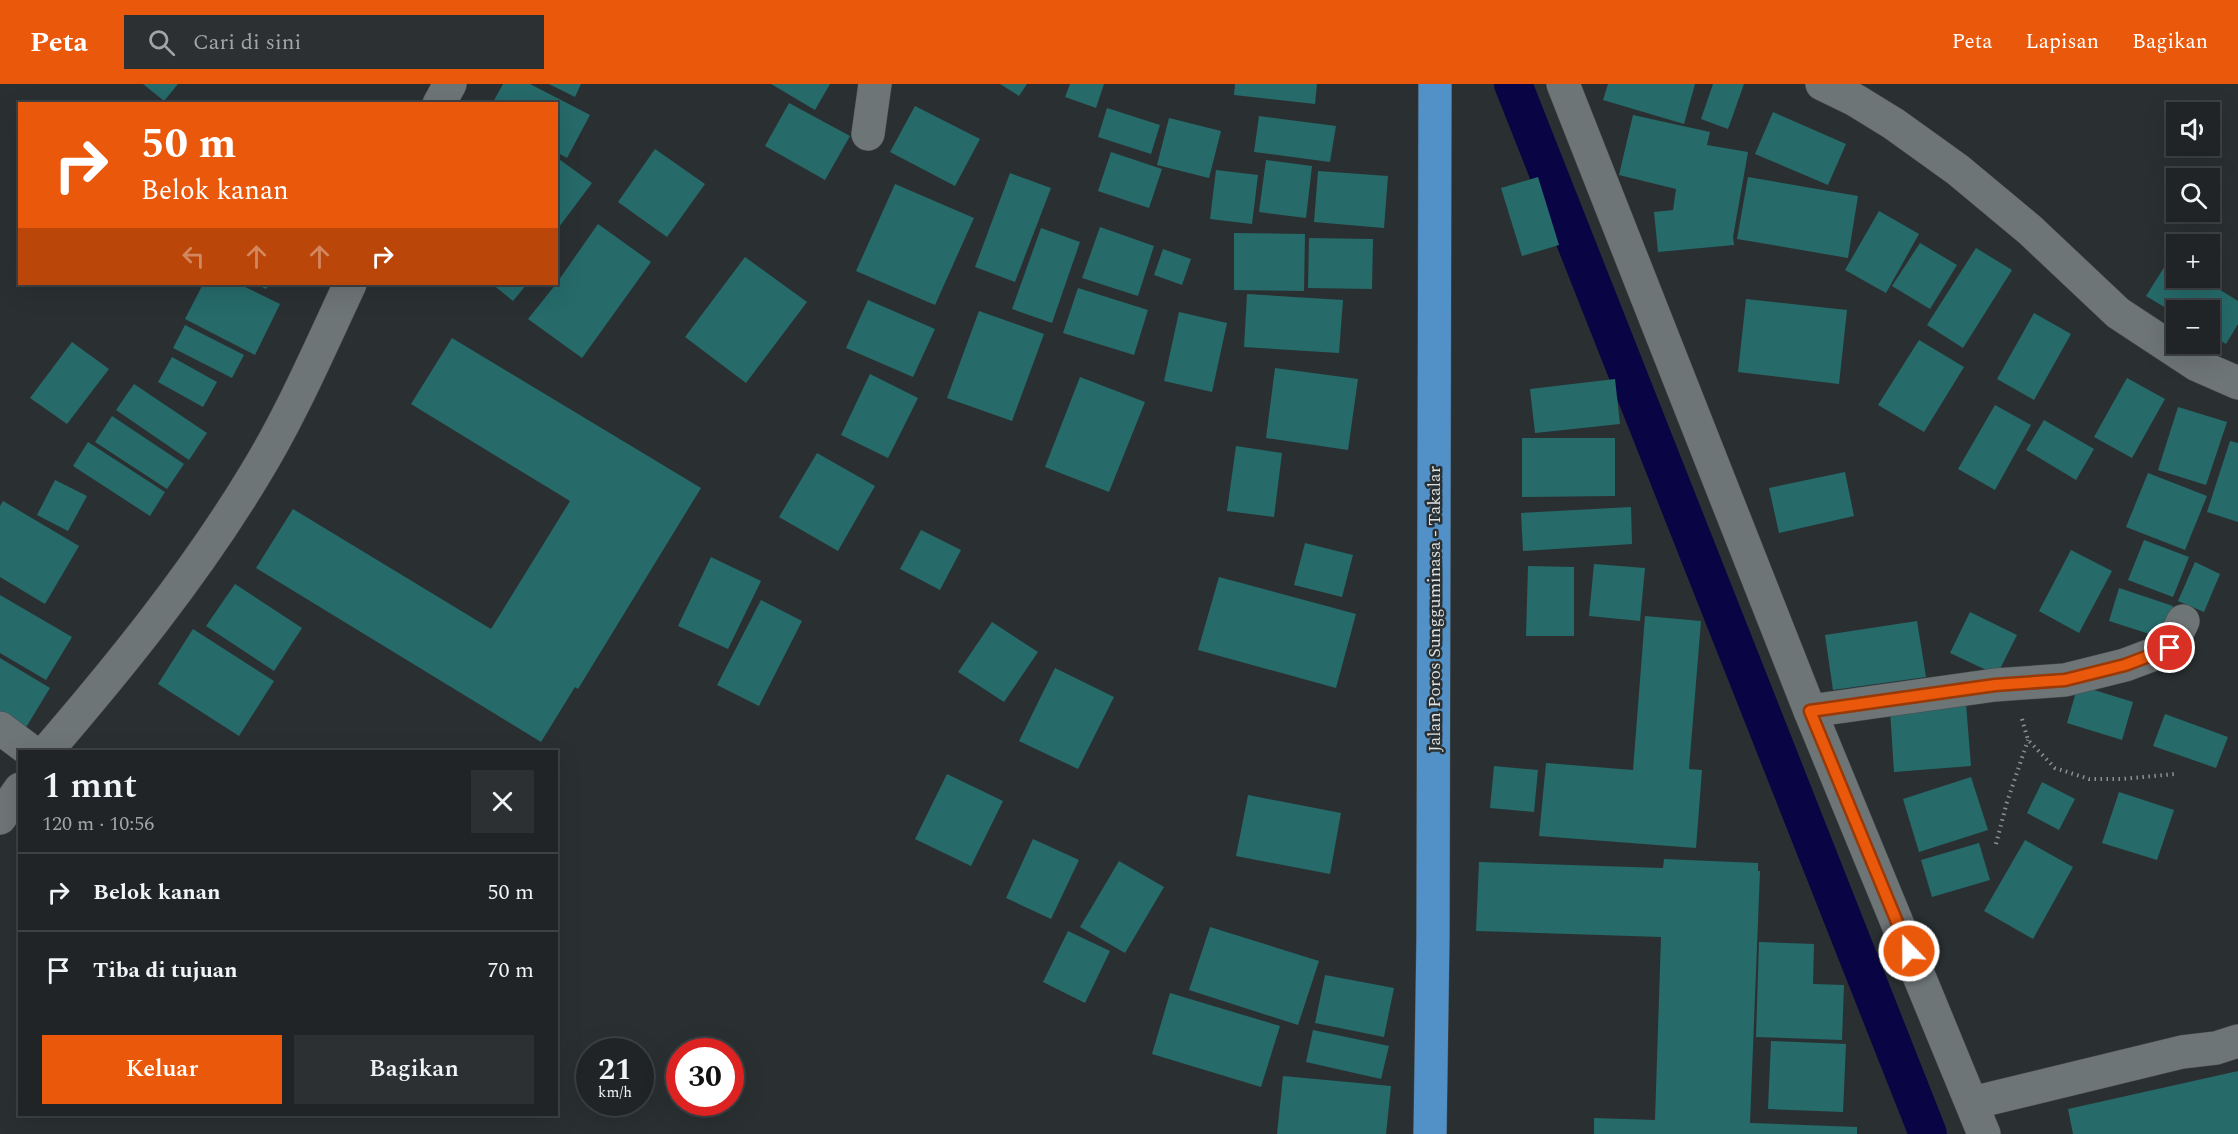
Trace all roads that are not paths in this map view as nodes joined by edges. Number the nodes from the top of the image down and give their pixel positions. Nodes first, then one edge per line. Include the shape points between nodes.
1 (450, 84) edge
2 (874, 84) edge
3 (1435, 84) edge
4 (1563, 84) edge
5 (1822, 84) edge
6 (440, 102) edge
7 (868, 134) dead end
8 (350, 285) edge
9 (2238, 383) edge
10 (2183, 621) dead end
11 (1810, 711) junction
12 (0, 728) edge
13 (29, 750) edge
14 (48, 750) edge
15 (18, 792) edge
16 (0, 818) edge
17 (2238, 1041) edge
18 (1972, 1103) junction
19 (1430, 1134) edge
20 (1984, 1134) edge

1 - 6 street
2 - 7 street
3 - 19 highway, Jalan Poros Sungguminasa - Takalar
4 - 11 street
5 - 9 street via 1894,124 1958,170 2030,230 2118,313 2197,365
8 - 14 street via 254,477 232,511 156,617
10 - 11 street via 2170,648 2125,665 2065,680 2011,683
11 - 18 street
12 - 13 street
15 - 16 street
17 - 18 street
18 - 20 street

